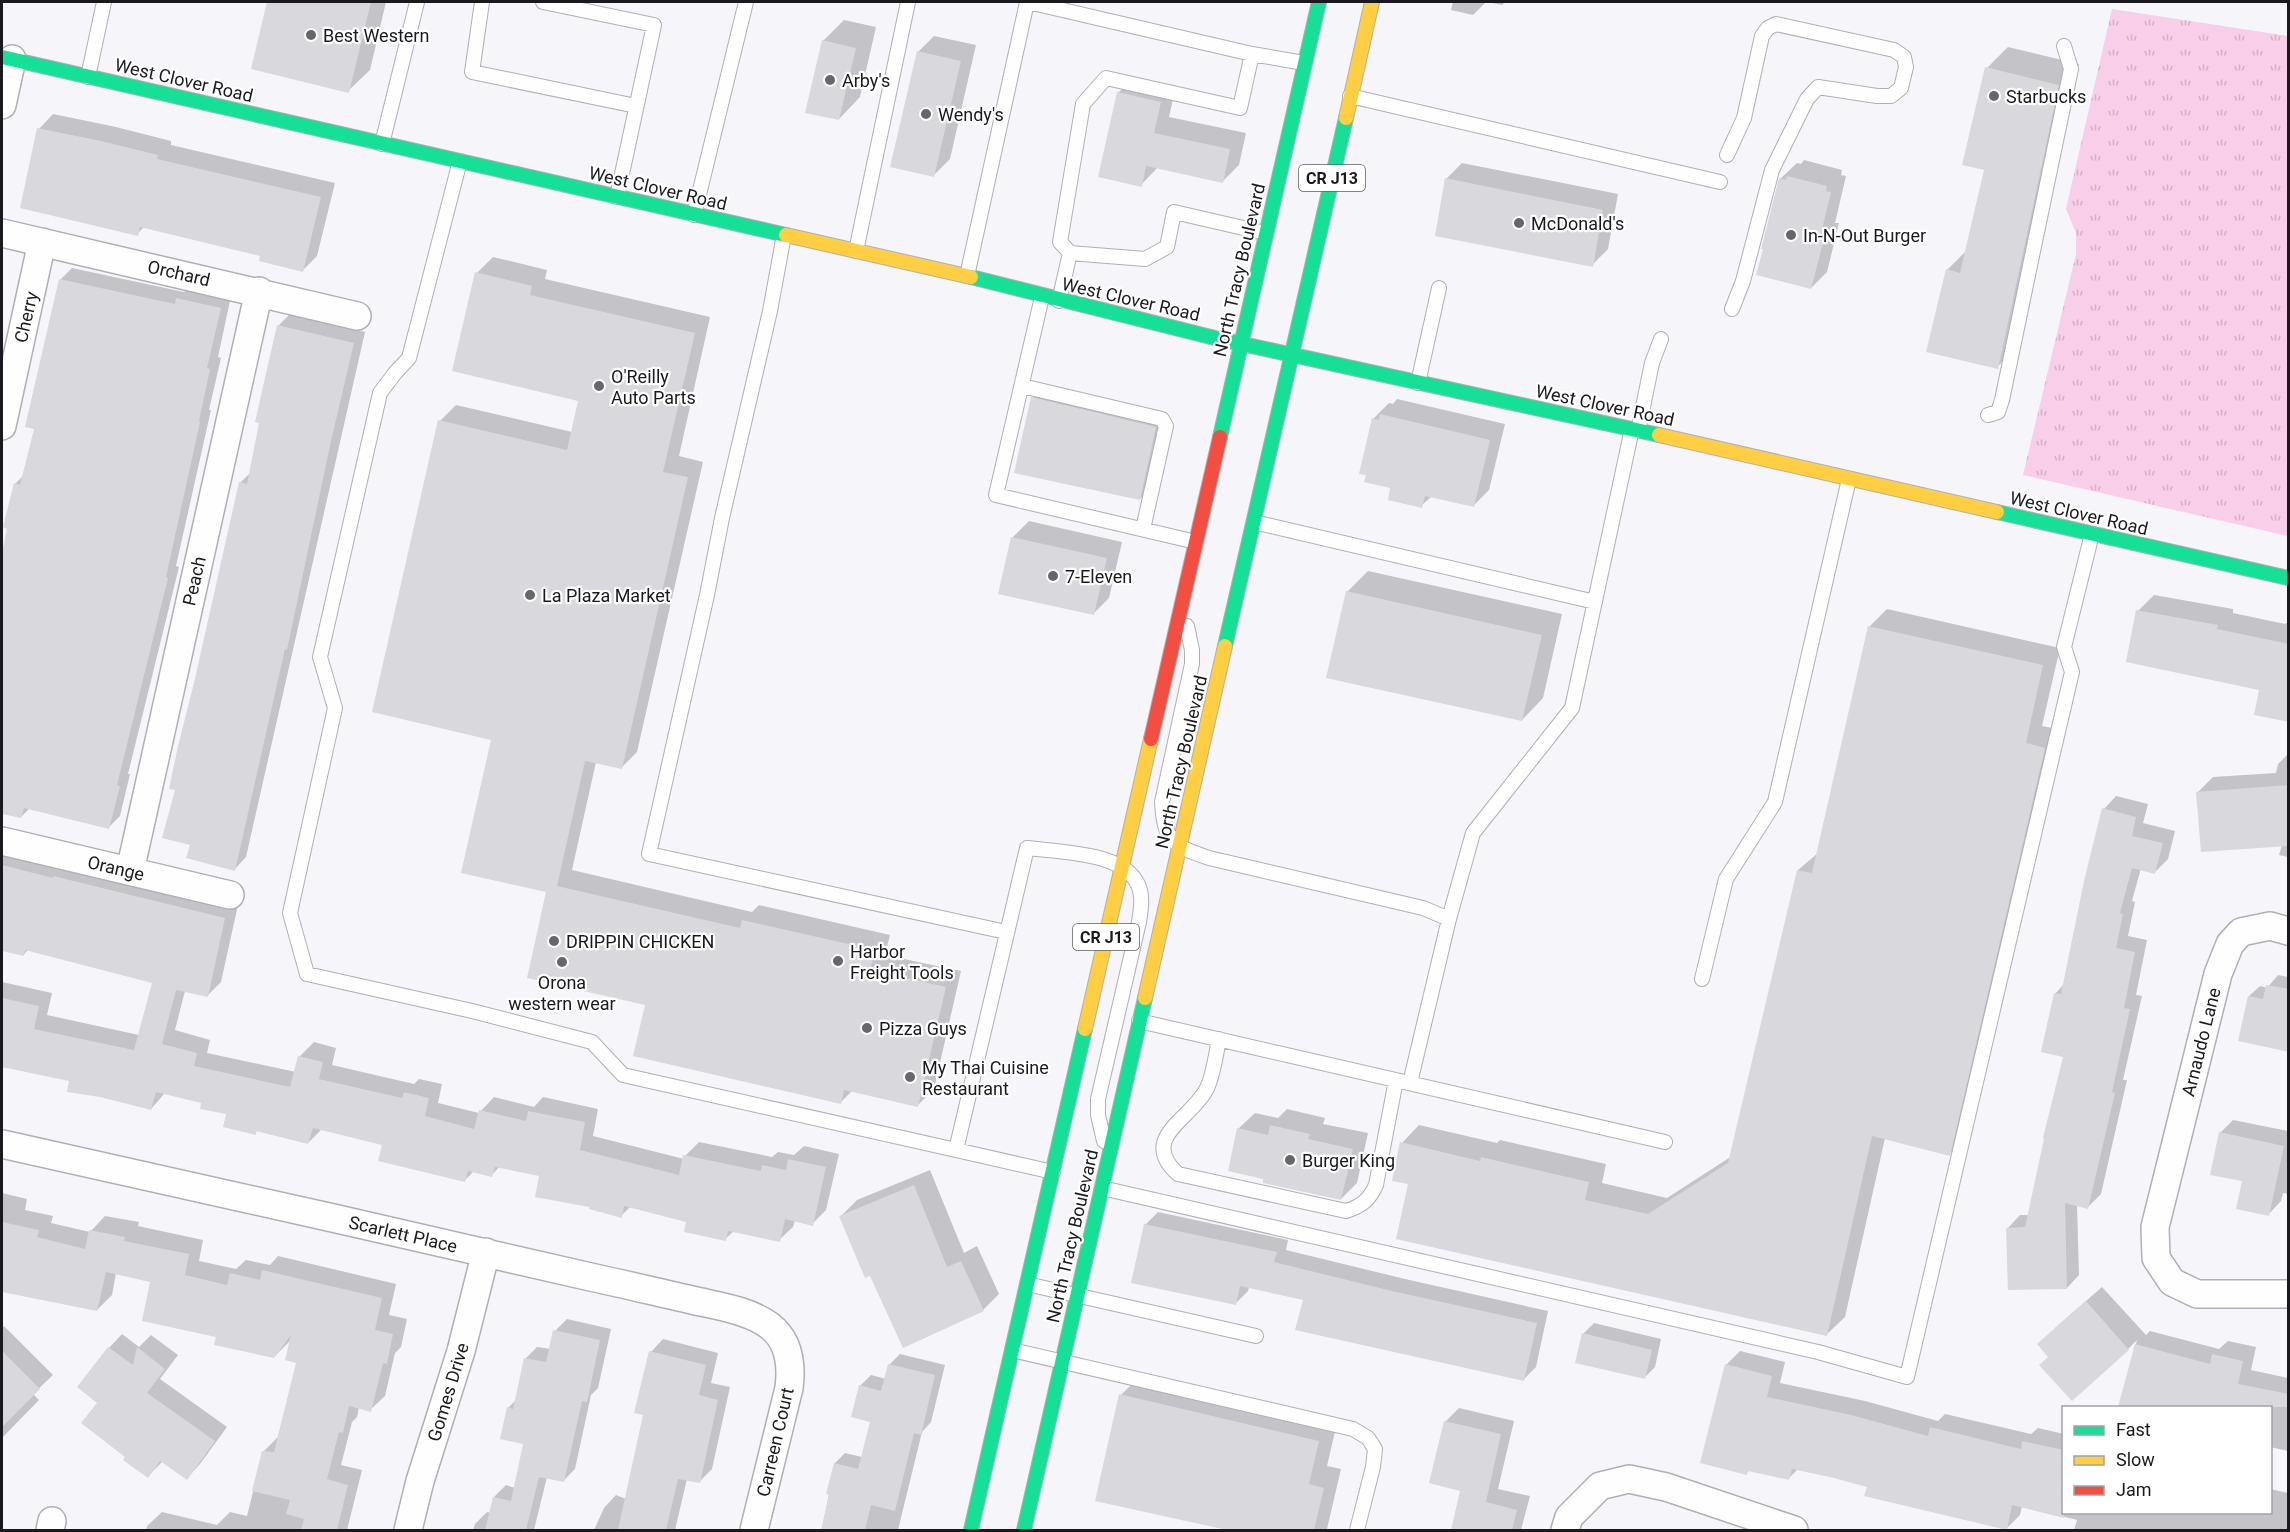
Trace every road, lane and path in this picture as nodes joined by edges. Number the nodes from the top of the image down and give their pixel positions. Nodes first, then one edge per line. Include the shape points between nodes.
1 (104, 2) edge
2 (417, 2) edge
3 (482, 2) edge
4 (543, 2) edge
5 (746, 2) edge
6 (908, 2) edge
7 (1027, 2) edge
8 (1319, 2) edge
9 (1372, 2) edge
10 (2064, 46) dead end
11 (1252, 54) junction
12 (7, 58) edge
13 (1305, 63) junction
14 (88, 77) junction
15 (1350, 96) junction
16 (2, 105) edge
17 (636, 106) junction
18 (382, 144) junction
19 (1727, 155) dead end
20 (460, 161) junction
21 (1720, 182) dead end
22 (617, 197) junction
23 (694, 215) junction
24 (2, 233) edge
25 (1265, 233) junction
26 (784, 235) junction
27 (42, 242) junction
28 (856, 251) junction
29 (1070, 253) junction
30 (967, 276) junction
31 (1439, 288) dead end
32 (259, 291) junction
33 (1042, 297) junction
34 (1059, 301) junction
35 (1731, 309) dead end
36 (357, 316) dead end
37 (1662, 339) dead end
38 (1240, 343) junction
39 (1292, 355) junction
40 (1418, 383) junction
41 (1022, 386) junction
42 (1988, 416) dead end
43 (2, 426) edge
44 (1635, 430) junction
45 (1849, 479) junction
46 (1254, 522) junction
47 (1143, 530) junction
48 (2092, 534) junction
49 (1196, 542) junction
50 (2289, 578) edge
51 (1595, 602) junction
52 (1182, 604) junction
53 (2, 841) edge
54 (1179, 848) junction
55 (1122, 867) junction
56 (130, 871) junction
57 (230, 895) dead end
58 (1449, 919) junction
59 (2289, 931) edge
60 (1006, 932) junction
61 (1702, 979) dead end
62 (1139, 1021) junction
63 (1220, 1040) junction
64 (1403, 1082) junction
65 (1665, 1142) dead end
66 (2, 1144) edge
67 (957, 1150) junction
68 (1108, 1157) junction
69 (1053, 1172) junction
70 (1101, 1188) junction
71 (486, 1252) junction
72 (1027, 1284) junction
73 (2289, 1294) edge
74 (1077, 1295) junction
75 (1256, 1335) dead end
76 (1012, 1350) junction
77 (788, 1353) joint
78 (1063, 1361) junction
79 (408, 1530) edge
80 (754, 1530) edge
81 (971, 1530) edge
82 (1024, 1530) edge
83 (1357, 1530) edge
84 (1565, 1530) edge
85 (1794, 1530) edge

1 - 14 lane
2 - 18 lane
3 - 17 lane via 472,72
4 - 17 lane via 654,25
5 - 23 lane
6 - 28 lane
7 - 11 lane
7 - 30 lane
8 - 13 main road, North Tracy Boulevard / CR J13
9 - 15 main road, North Tracy Boulevard / CR J13
10 - 42 lane via 2072,69 2002,400 1998,412
11 - 13 lane
11 - 29 lane via 1240,108 1106,78 1083,104 1060,242
12 - 14 main road, West Clover Road
12 - 16 street
13 - 25 main road, North Tracy Boulevard / CR J13
14 - 18 main road, West Clover Road
15 - 21 lane
15 - 39 main road, North Tracy Boulevard / CR J13
17 - 22 lane
18 - 20 main road, West Clover Road
19 - 35 lane via 1744,118 1762,36 1768,28 1776,24 1894,50 1904,57 1901,88 1890,96 1818,87 1807,99 1772,170 1743,280
20 - 22 main road, West Clover Road
20 - 67 lane via 410,358 380,393 320,657 335,708 290,913 307,974 592,1042 623,1075
22 - 23 main road, West Clover Road
23 - 26 main road, West Clover Road
24 - 27 street, Orchard
25 - 29 lane via 1174,212 1167,247 1145,259
25 - 38 main road, North Tracy Boulevard / CR J13
26 - 28 main road, West Clover Road
26 - 60 lane via 771,311 649,854
27 - 32 street, Orchard
27 - 43 street, Cherry
28 - 30 main road, West Clover Road
29 - 34 lane
30 - 33 main road, West Clover Road
31 - 40 lane
32 - 36 street, Orchard
32 - 56 street, Peach
33 - 34 main road, West Clover Road
33 - 41 lane
34 - 38 main road, West Clover Road
37 - 44 lane
38 - 39 main road, West Clover Road
38 - 49 main road, North Tracy Boulevard / CR J13
39 - 40 main road, West Clover Road
39 - 46 main road, North Tracy Boulevard / CR J13
40 - 44 main road, West Clover Road
41 - 47 lane via 1162,419 1166,426
41 - 47 lane via 996,495
44 - 45 main road, West Clover Road
44 - 51 lane
45 - 48 main road, West Clover Road
45 - 61 lane via 1775,802 1726,879
46 - 51 lane
46 - 54 main road, North Tracy Boulevard / CR J13
47 - 49 lane
48 - 50 main road, West Clover Road
48 - 70 lane via 2064,647 2072,672 1907,1377 1818,1352
49 - 52 main road, North Tracy Boulevard / CR J13
51 - 58 lane via 1572,708 1473,833
52 - 54 lane via 1192,664 1162,802 1165,825
52 - 55 main road, North Tracy Boulevard / CR J13
53 - 56 street, Orange
54 - 58 lane via 1423,908
54 - 62 main road, North Tracy Boulevard / CR J13
55 - 60 lane via 1092,856 1027,848
55 - 68 lane via 1137,881 1141,908 1098,1099
55 - 69 main road, North Tracy Boulevard / CR J13
56 - 57 street, Orange
58 - 64 lane
59 - 73 street, Arnaudo Lane via 2270,926 2241,932 2230,944 2218,974 2155,1227 2156,1258 2172,1282 2197,1294
60 - 67 lane
62 - 63 lane
62 - 68 main road, North Tracy Boulevard / CR J13
63 - 64 lane
63 - 64 lane via 1207,1090 1172,1127 1164,1142 1165,1156 1178,1174 1346,1211 1360,1206 1376,1185
64 - 65 lane
66 - 71 street, Scarlett Place
67 - 69 lane
68 - 70 main road, North Tracy Boulevard / CR J13
69 - 72 main road, North Tracy Boulevard / CR J13
70 - 74 main road, North Tracy Boulevard / CR J13
71 - 77 street, Scarlett Place via 741,1312 770,1326
71 - 79 street, Gomes Drive
72 - 74 lane
72 - 76 main road, North Tracy Boulevard / CR J13
74 - 75 lane
74 - 78 main road, North Tracy Boulevard / CR J13
76 - 78 lane
76 - 81 main road, North Tracy Boulevard / CR J13
77 - 80 street, Carreen Court via 789,1388
78 - 82 main road, North Tracy Boulevard / CR J13
78 - 83 lane via 1353,1429 1368,1438 1375,1449
84 - 85 street via 1569,1517 1600,1486 1629,1479 1666,1487

